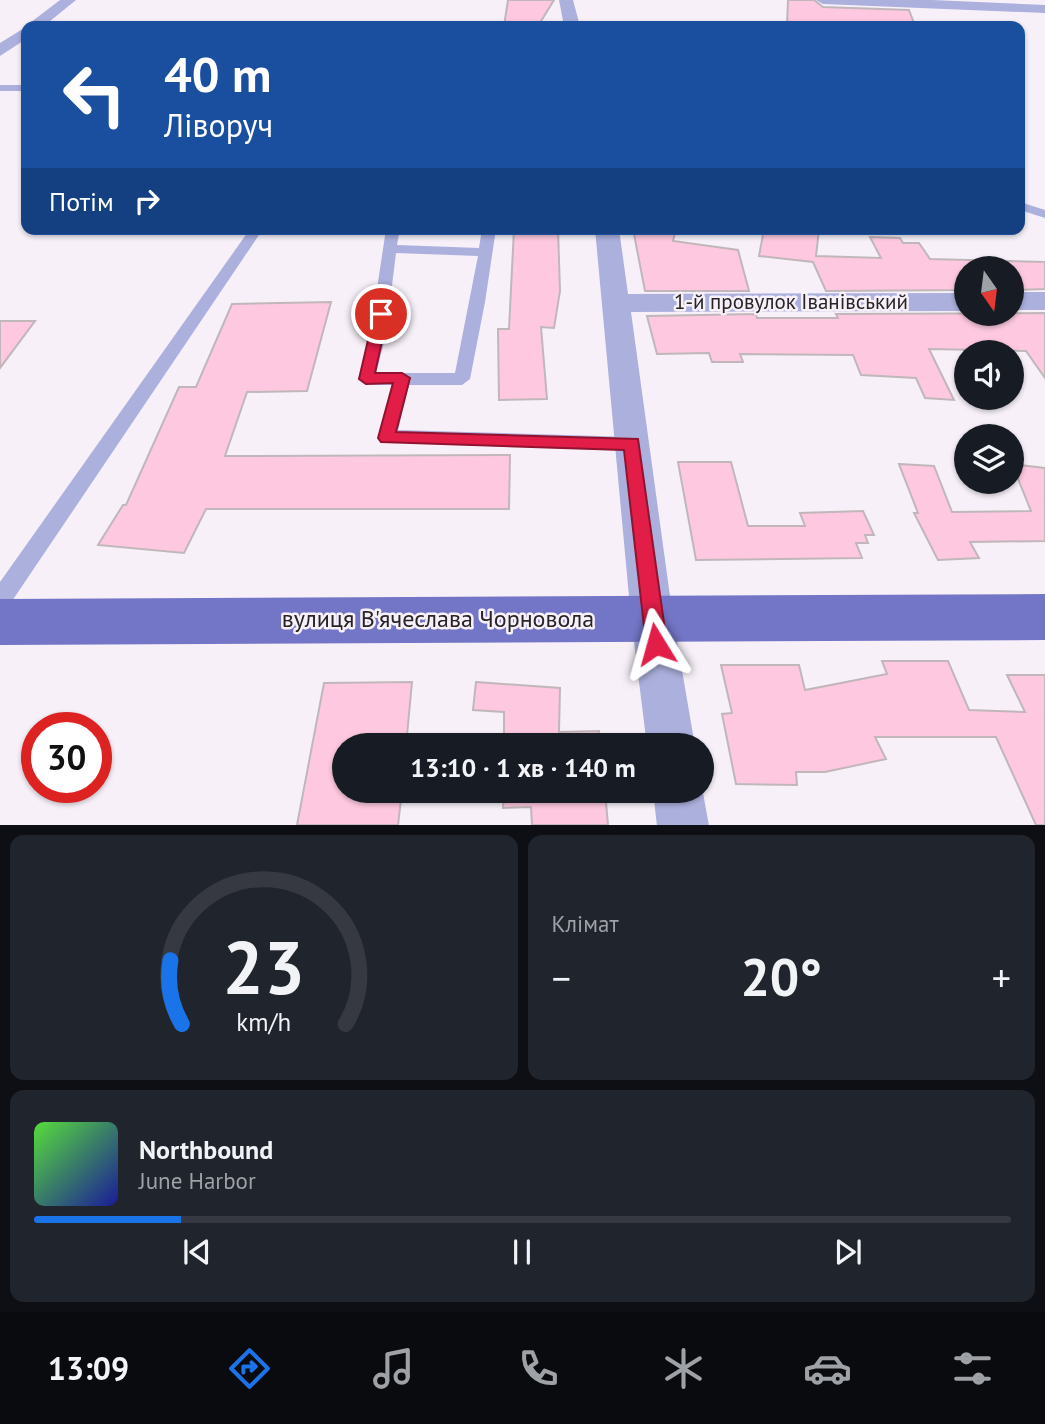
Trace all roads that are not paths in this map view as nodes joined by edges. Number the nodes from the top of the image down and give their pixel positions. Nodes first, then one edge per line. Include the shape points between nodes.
1 (69, 0) edge
2 (566, 0) edge
3 (823, 0) edge
4 (1045, 9) edge
5 (41, 21) edge
6 (571, 21) edge
7 (21, 36) edge
8 (0, 51) edge
9 (21, 88) edge
10 (0, 89) edge
11 (1025, 208) edge
12 (1045, 214) edge
13 (253, 235) edge
14 (392, 235) edge
15 (488, 235) edge
16 (608, 235) edge
17 (390, 249) junction
18 (486, 252) junction
19 (1024, 301) edge
20 (1045, 301) edge
21 (954, 302) edge
22 (615, 303) junction
23 (402, 378) junction
24 (632, 444) junction
25 (0, 600) edge
26 (1045, 617) edge
27 (652, 618) junction
28 (0, 622) edge
29 (669, 733) edge
30 (680, 803) edge
31 (683, 825) edge

1 - 5 street
2 - 6 street
3 - 4 street
7 - 8 street
9 - 10 lane
11 - 12 lane
13 - 25 lane
14 - 17 lane
15 - 18 lane
16 - 22 street
17 - 18 lane
17 - 23 lane via 366,379
18 - 23 lane via 462,379
19 - 20 street
21 - 22 street, 1-й провулок Іванівський
22 - 24 street
23 - 24 lane via 387,438
24 - 27 street
26 - 27 main road, вулиця В'ячеслава Чорновола
27 - 28 main road, вулиця В'ячеслава Чорновола
27 - 29 street
30 - 31 street

